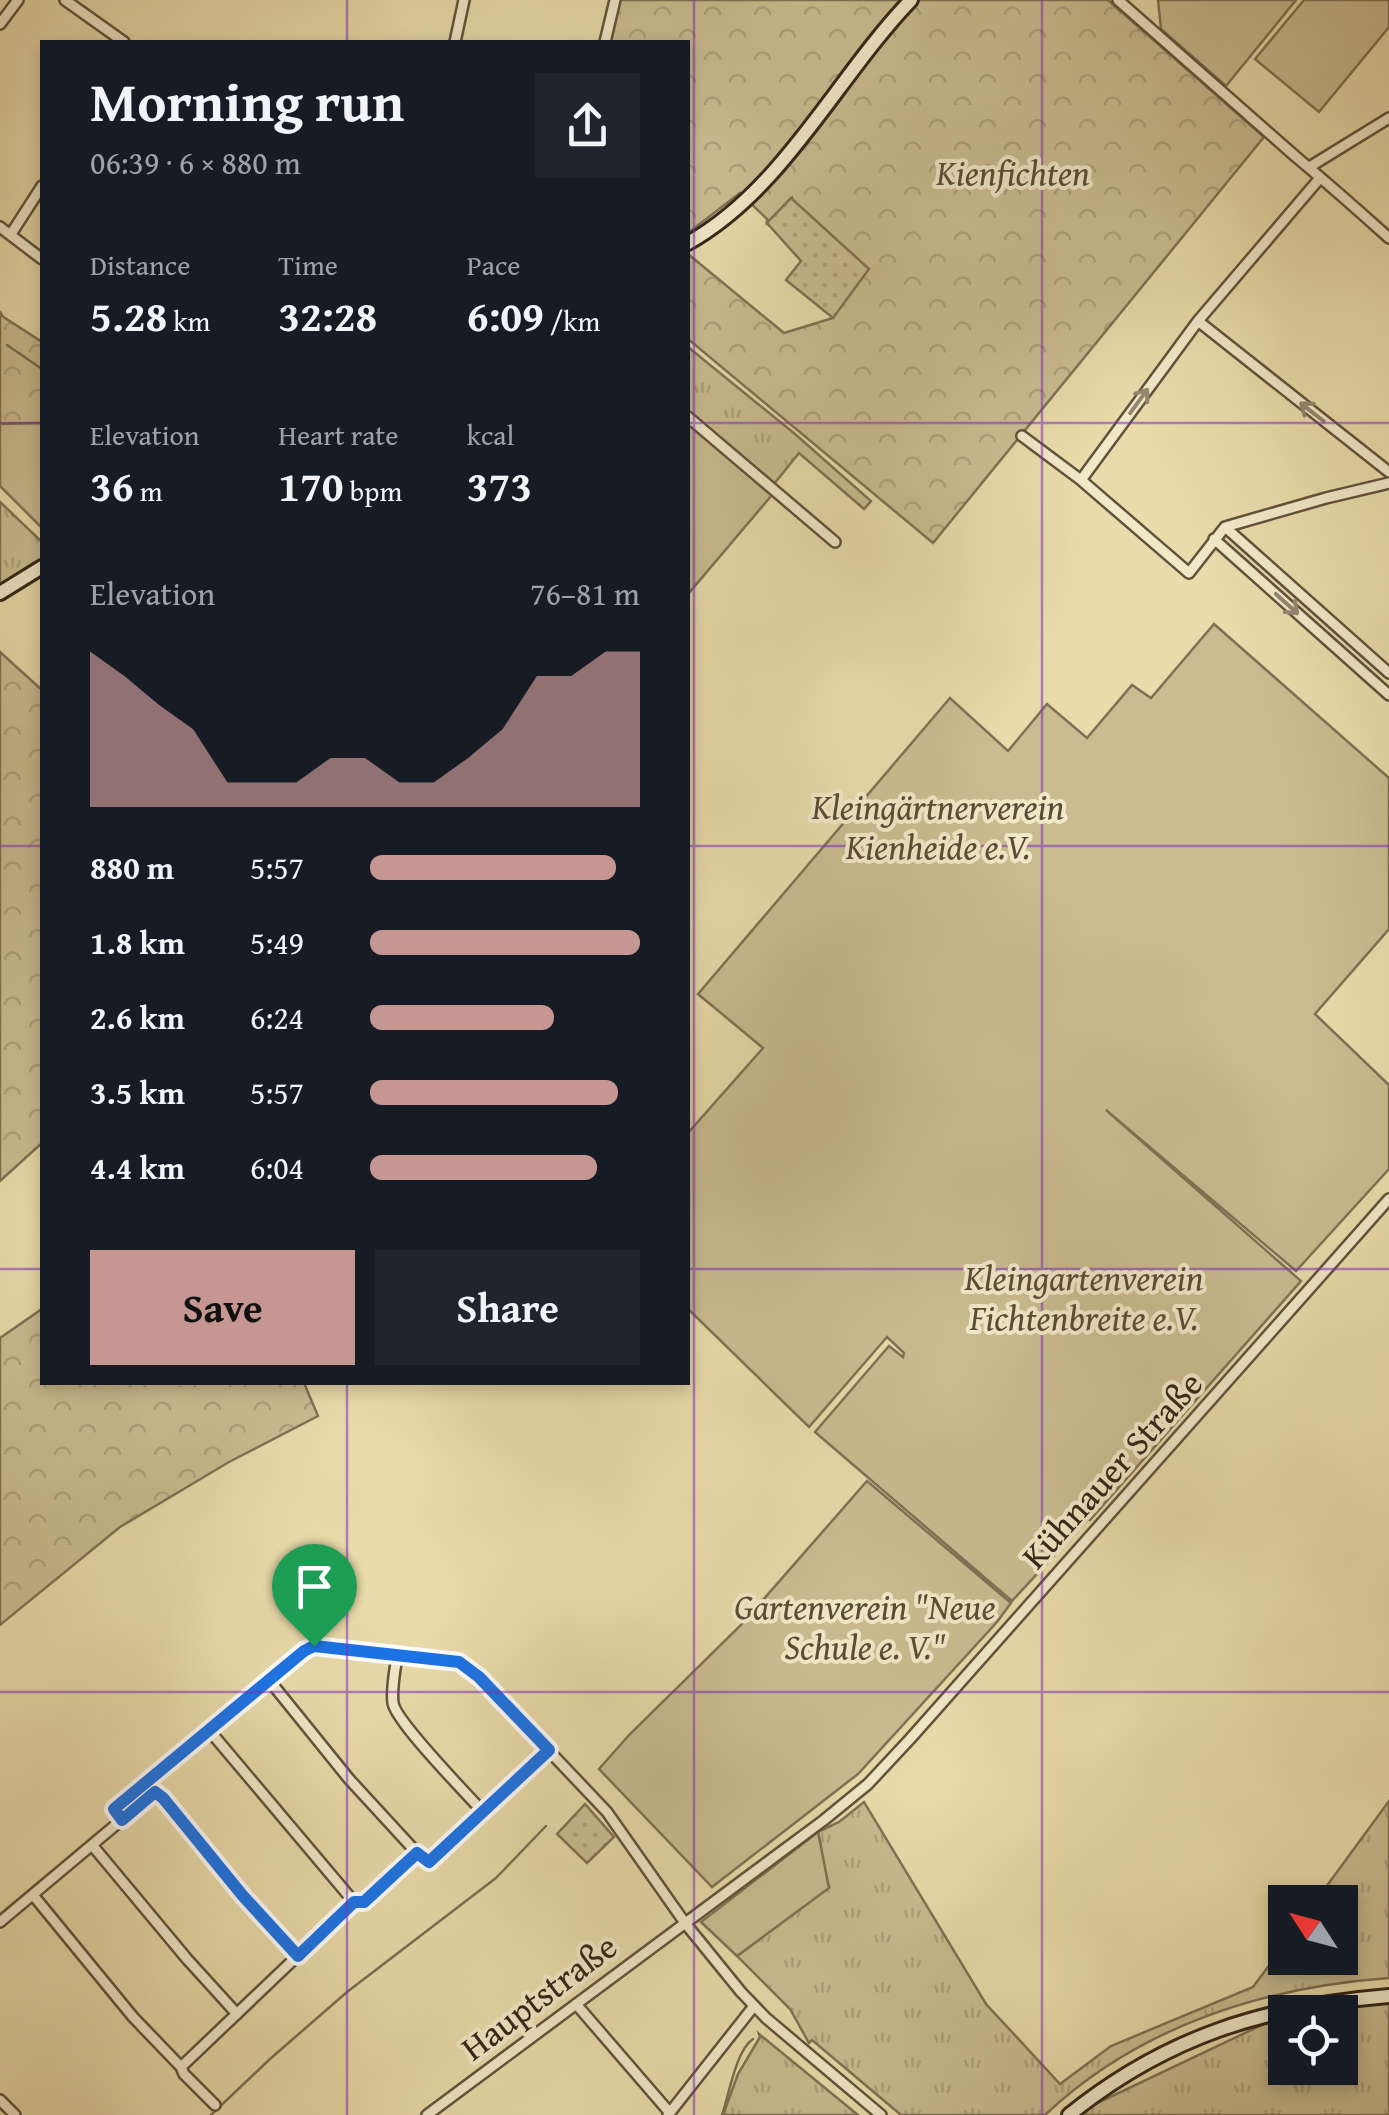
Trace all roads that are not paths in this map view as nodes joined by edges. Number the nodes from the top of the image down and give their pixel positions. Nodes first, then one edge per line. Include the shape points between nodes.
1 (18, 0) edge
2 (65, 0) edge
3 (464, 0) edge
4 (615, 0) edge
5 (911, 0) edge
6 (1118, 0) edge
7 (0, 24) edge
8 (121, 40) edge
9 (454, 40) edge
10 (605, 40) edge
11 (1389, 118) edge
12 (1311, 166) junction
13 (1320, 178) junction
14 (40, 189) edge
15 (0, 227) edge
16 (11, 234) junction
17 (1389, 238) edge
18 (690, 241) edge
19 (40, 257) edge
20 (1198, 321) junction
21 (690, 420) edge
22 (1022, 436) dead end
23 (1389, 472) edge
24 (1080, 480) junction
25 (1389, 483) edge
26 (1225, 528) junction
27 (1214, 540) junction
28 (835, 542) dead end
29 (40, 568) edge
30 (0, 593) edge
31 (1389, 673) edge
32 (1389, 695) edge
33 (1389, 1199) edge
34 (397, 1656) junction
35 (268, 1680) junction
36 (208, 1730) junction
37 (549, 1750) junction
38 (147, 1782) junction
39 (155, 1792) junction
40 (484, 1812) junction
41 (122, 1820) junction
42 (92, 1845) junction
43 (417, 1853) junction
44 (33, 1895) junction
45 (354, 1902) junction
46 (0, 1922) edge
47 (685, 1923) junction
48 (298, 1956) junction
49 (1389, 1996) edge
50 (576, 2004) junction
51 (754, 2006) junction
52 (237, 2014) junction
53 (180, 2067) junction
54 (0, 2100) edge
55 (215, 2105) dead end
56 (669, 2114) edge
57 (15, 2115) edge
58 (426, 2115) edge
59 (881, 2115) edge
60 (1070, 2115) edge

1 - 7 street
2 - 8 street
3 - 9 street
4 - 10 street
5 - 18 street via 755,190
6 - 12 street
11 - 12 street
12 - 13 street
13 - 17 street
13 - 20 street
14 - 16 street
15 - 16 street
16 - 19 street
23 -> 20 street
24 -> 20 street
21 - 28 street
22 - 24 street
24 - 27 street via 1189,573
25 - 26 street
26 - 27 street
26 - 31 street
27 -> 32 street
29 - 30 street
33 - 47 street, Kühnauer Straße via 875,1777
34 - 35 street via 314,1646
34 - 37 street via 459,1662
34 - 40 street via 394,1710
35 - 36 street
35 - 43 street
36 - 38 street
36 - 45 street
37 - 40 street
37 - 47 street via 621,1830
38 - 39 street
38 - 41 street via 114,1809
39 - 41 street
39 - 48 street
40 - 43 street via 429,1862
41 - 42 street
42 - 44 street
42 - 52 street
43 - 45 street via 364,1902
44 - 46 street
44 - 53 street
45 - 48 street
47 - 50 street, Hauptstraße
47 - 51 street
48 - 52 street
49 - 60 street via 1310,2004 1216,2030 1129,2072
50 - 56 street
50 - 58 street, Hauptstraße
51 - 56 street
51 - 59 street
52 - 53 street
53 - 55 street
54 - 57 street

